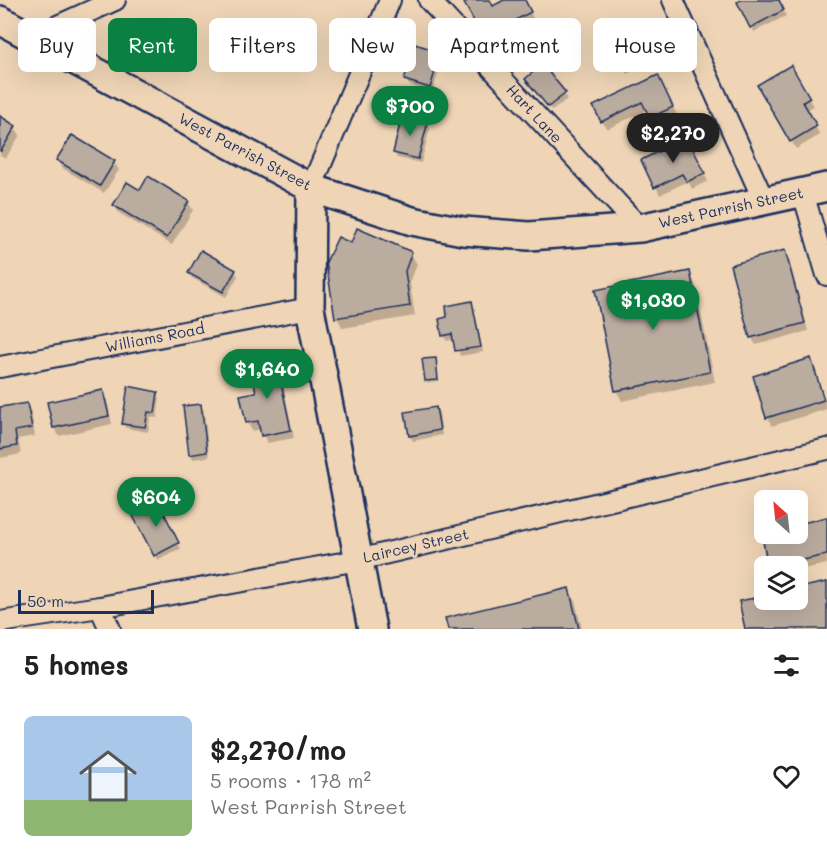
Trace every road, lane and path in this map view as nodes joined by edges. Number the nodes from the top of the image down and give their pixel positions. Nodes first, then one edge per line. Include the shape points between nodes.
1 (114, 0) edge
2 (390, 0) edge
3 (429, 0) edge
4 (673, 0) edge
5 (76, 18) edge
6 (0, 20) edge
7 (18, 30) edge
8 (96, 72) edge
9 (311, 188) junction
10 (815, 190) edge
11 (764, 201) junction
12 (640, 228) junction
13 (827, 275) edge
14 (310, 308) junction
15 (0, 366) edge
16 (827, 448) edge
17 (358, 560) junction
18 (100, 607) junction
19 (0, 622) edge
20 (110, 629) edge
21 (372, 629) edge

1 - 5 street
2 - 9 street
3 - 12 street, Hart Lane
4 - 11 street
6 - 7 street, West Parrish Street
8 - 9 street, West Parrish Street
9 - 12 street, West Parrish Street via 412,221 463,231 529,236
9 - 14 street
10 - 11 street, West Parrish Street
10 - 13 street
11 - 12 street, West Parrish Street
14 - 15 street, Williams Road
14 - 17 street
16 - 17 street, Laircey Street
17 - 18 street, Laircey Street
17 - 21 street
18 - 19 street, Laircey Street
18 - 20 street

